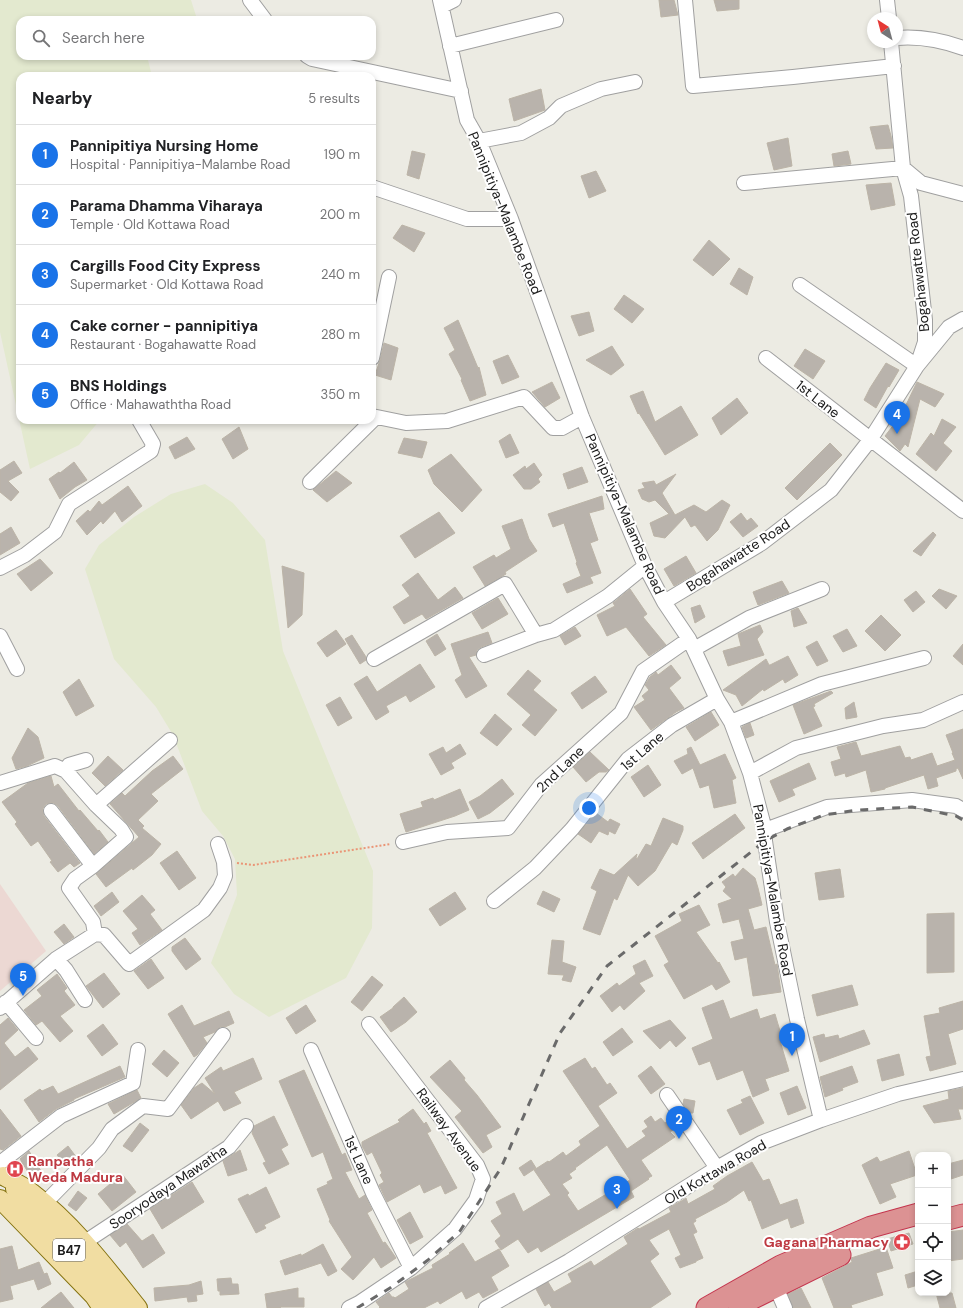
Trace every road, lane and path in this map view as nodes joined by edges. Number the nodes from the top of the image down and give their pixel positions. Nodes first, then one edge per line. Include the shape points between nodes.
1 (250, 0) edge
2 (454, 0) edge
3 (685, 0) edge
4 (887, 0) edge
5 (441, 3) edge
6 (888, 12) edge
7 (262, 16) edge
8 (556, 20) dead end
9 (903, 38) edge
10 (450, 46) junction
11 (892, 48) edge
12 (963, 48) edge
13 (317, 60) edge
14 (894, 66) junction
15 (373, 72) edge
16 (376, 73) edge
17 (635, 82) dead end
18 (461, 91) junction
19 (479, 141) junction
20 (903, 168) junction
21 (744, 184) dead end
22 (376, 188) edge
23 (963, 194) edge
24 (510, 220) junction
25 (389, 277) dead end
26 (800, 285) dead end
27 (963, 319) edge
28 (376, 339) edge
29 (766, 358) dead end
30 (917, 366) junction
31 (376, 417) edge
32 (582, 417) junction
33 (141, 424) edge
34 (367, 424) edge
35 (870, 440) junction
36 (310, 482) dead end
37 (963, 511) edge
38 (645, 566) junction
39 (0, 568) edge
40 (822, 589) dead end
41 (664, 602) junction
42 (536, 635) junction
43 (0, 636) edge
44 (692, 644) junction
45 (484, 655) dead end
46 (924, 658) dead end
47 (374, 659) dead end
48 (17, 669) dead end
49 (717, 698) junction
50 (963, 702) edge
51 (731, 722) junction
52 (170, 740) dead end
53 (86, 760) dead end
54 (66, 771) junction
55 (750, 773) junction
56 (0, 782) edge
57 (96, 805) junction
58 (963, 810) edge
59 (51, 812) dead end
60 (765, 830) junction
61 (403, 842) joint
62 (218, 844) dead end
63 (224, 862) junction
64 (93, 866) junction
65 (494, 901) dead end
66 (95, 934) junction
67 (56, 959) junction
68 (85, 1000) dead end
69 (3, 1005) edge
70 (369, 1024) dead end
71 (223, 1035) dead end
72 (36, 1038) dead end
73 (138, 1050) dead end
74 (312, 1050) dead end
75 (963, 1079) edge
76 (667, 1095) dead end
77 (821, 1120) junction
78 (246, 1126) dead end
79 (717, 1168) junction
80 (1, 1170) edge
81 (0, 1199) edge
82 (963, 1201) edge
83 (45, 1203) junction
84 (951, 1204) edge
85 (0, 1207) edge
86 (915, 1215) edge
87 (963, 1215) edge
88 (951, 1219) edge
89 (915, 1229) edge
90 (85, 1242) junction
91 (411, 1268) junction
92 (776, 1287) junction
93 (97, 1308) edge
94 (102, 1308) edge
95 (120, 1308) edge
96 (138, 1308) edge
97 (348, 1308) edge
98 (486, 1308) edge
99 (707, 1308) edge
100 (733, 1308) edge
101 (785, 1308) edge

1 - 7 street
2 - 5 street
3 - 14 street via 693,86
4 - 6 street
5 - 10 street, Pannipitiya-Malambe Road
8 - 10 street
9 - 12 street via 944,41
10 - 18 street, Pannipitiya-Malambe Road
11 - 14 street, Bogahawatte Road
13 - 15 street
14 - 20 street, Bogahawatte Road
16 - 18 street
17 - 19 street via 601,89 562,106 549,118 521,132
18 - 19 street, Pannipitiya-Malambe Road via 467,120
19 - 24 street, Pannipitiya-Malambe Road
20 - 21 street
20 - 23 street via 922,183
20 - 30 street, Bogahawatte Road via 911,196 925,320 925,342
22 - 24 street via 467,219
24 - 32 street, Pannipitiya-Malambe Road
25 - 28 street
26 - 30 street
27 - 30 street via 949,327
29 - 35 street, 1st Lane
30 - 35 street, Bogahawatte Road
31 - 32 street via 406,423 447,421 524,397 553,428 562,428
32 - 38 street, Pannipitiya-Malambe Road
33 - 39 street via 153,444 151,450 69,504 55,532 25,555
34 - 36 street
35 - 37 street, 1st Lane
35 - 41 street, Bogahawatte Road via 831,490 762,543
38 - 41 street, Pannipitiya-Malambe Road
38 - 42 street via 608,596 554,630
40 - 44 street, 2nd Lane
41 - 44 street, Pannipitiya-Malambe Road
42 - 45 street
42 - 47 street via 505,584
43 - 48 street
44 - 49 street, Pannipitiya-Malambe Road
44 - 61 street, 2nd Lane via 643,672 621,713 541,785 508,828 447,832
46 - 51 street via 822,684
49 - 51 street, Pannipitiya-Malambe Road
49 - 65 street, 1st Lane via 672,725 628,759 572,829 535,868
50 - 55 street via 923,720 883,726 796,748
51 - 55 street, Pannipitiya-Malambe Road
52 - 57 street
53 - 54 street via 69,765
54 - 56 street via 55,766
54 - 57 street
55 - 60 street, Pannipitiya-Malambe Road
57 - 64 street via 121,828 126,838
58 - 60 street via 956,806 912,800 827,807
59 - 64 street
60 - 77 street, Pannipitiya-Malambe Road via 777,922
61 - 63 path via 253,865
62 - 63 street
63 - 66 street via 224,876 220,888 204,910 129,964 104,935
64 - 66 street via 75,878 69,888 93,922
66 - 67 street
67 - 68 street
67 - 69 street
69 - 72 street
70 - 91 street, Railway Avenue via 477,1165 483,1179 476,1200 455,1229
71 - 83 street via 168,1109 143,1106 112,1129 99,1148
73 - 80 street via 133,1083 61,1116
74 - 91 street, 1st Lane via 373,1193
75 - 77 street, Old Kottawa Road via 898,1094
76 - 79 street
77 - 79 street, Old Kottawa Road via 761,1143
78 - 90 street, Sooryodaya Mawatha via 229,1147
79 - 98 street, Old Kottawa Road via 569,1261
80 - 83 main road
80 - 95 main road, B47 via 49,1229 105,1287
81 - 94 main road, B47 via 94,1296
82 - 84 highway
83 - 90 main road
85 - 93 main road
86 - 99 highway via 871,1227 788,1263
87 - 88 highway
89 - 92 highway via 860,1245
90 - 96 main road
91 - 97 street, Railway Avenue
92 - 100 highway
92 - 101 street

